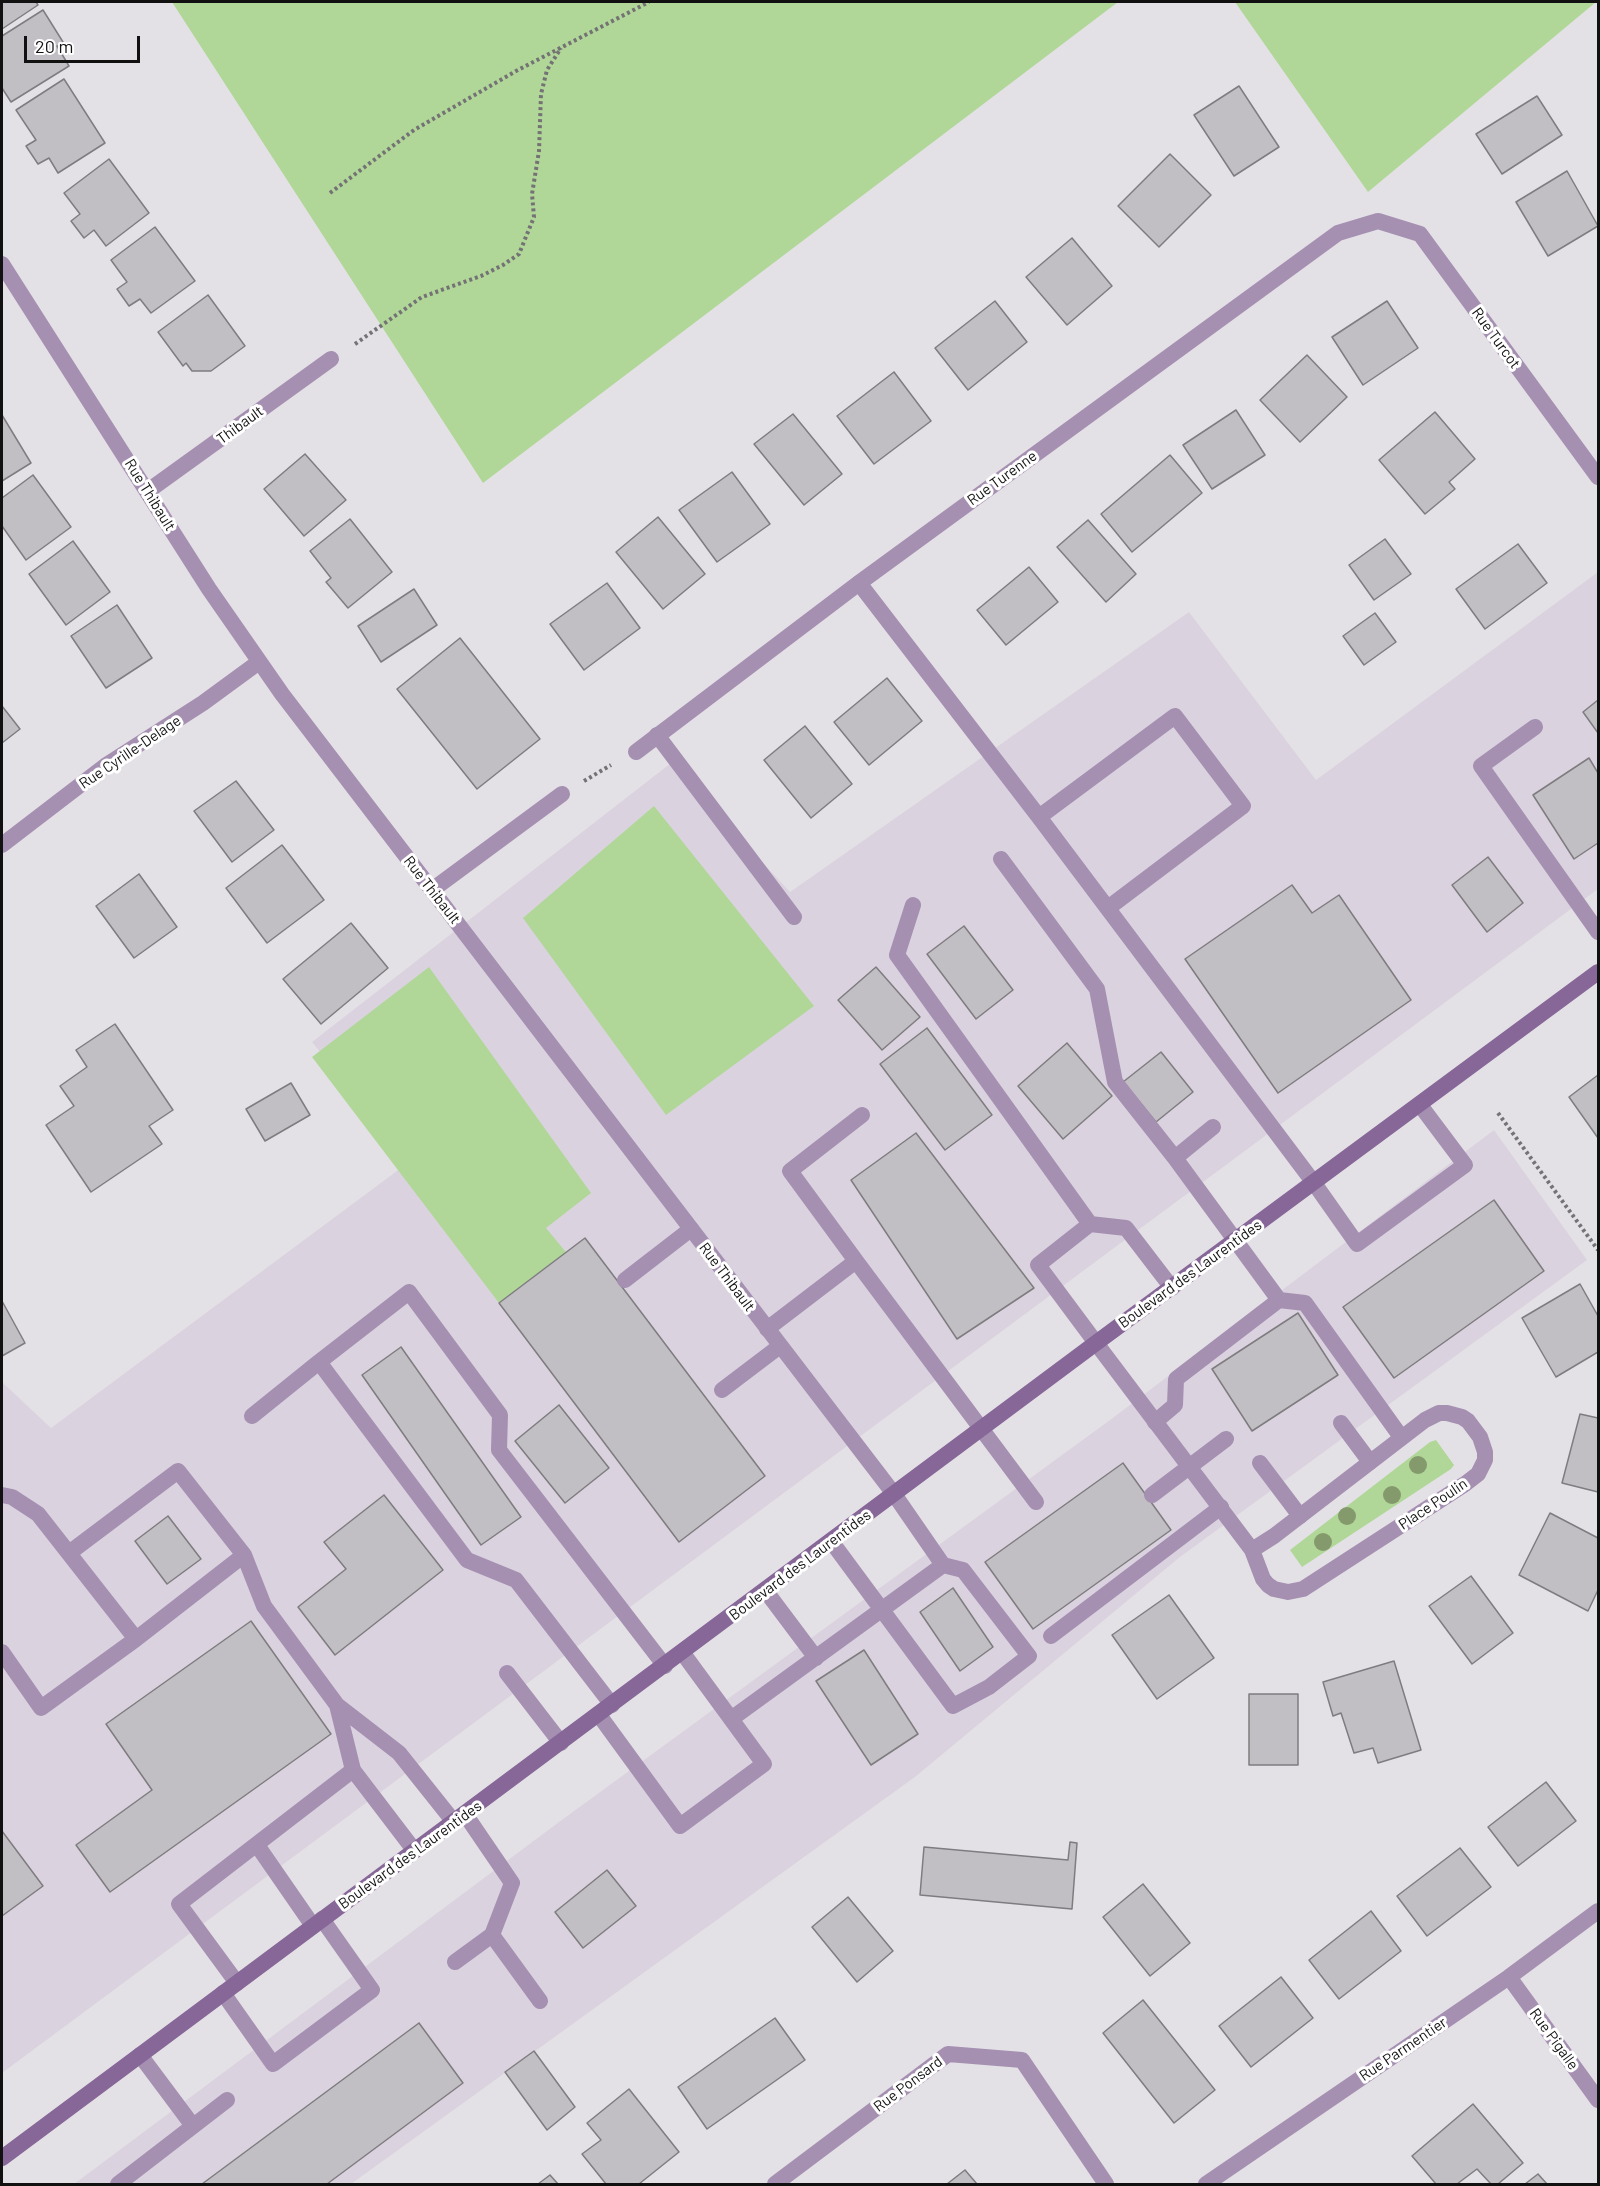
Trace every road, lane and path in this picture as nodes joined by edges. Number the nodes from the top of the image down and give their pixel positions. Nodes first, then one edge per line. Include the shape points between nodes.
1 (649, 2) edge
2 (561, 48) junction
3 (330, 193) dead end
4 (1378, 221) joint
5 (2, 264) edge
6 (332, 359) joint
7 (1599, 477) edge
8 (148, 491) junction
9 (859, 583) junction
10 (259, 662) junction
11 (1535, 727) dead end
12 (657, 735) junction
13 (636, 752) dead end
14 (613, 764) dead end
15 (578, 786) dead end
16 (562, 794) dead end
17 (1039, 817) junction
18 (2, 845) edge
19 (1001, 859) dead end
20 (432, 890) junction
21 (913, 905) dead end
22 (1108, 908) junction
23 (794, 918) dead end
24 (1599, 932) edge
25 (1599, 972) edge
26 (1420, 1105) junction
27 (1498, 1113) dead end
28 (862, 1116) dead end
29 (1213, 1127) dead end
30 (1175, 1158) junction
31 (1314, 1183) junction
32 (1090, 1224) junction
33 (690, 1229) junction
34 (1237, 1240) junction
35 (1599, 1250) edge
36 (856, 1261) junction
37 (625, 1280) dead end
38 (1172, 1288) junction
39 (1280, 1300) junction
40 (767, 1329) junction
41 (1096, 1343) junction
42 (780, 1346) junction
43 (319, 1362) junction
44 (722, 1390) dead end
45 (252, 1416) dead end
46 (1155, 1422) junction
47 (1341, 1423) dead end
48 (982, 1429) junction
49 (1401, 1437) junction
50 (1227, 1439) dead end
51 (1370, 1462) junction
52 (1260, 1464) dead end
53 (1190, 1466) junction
54 (894, 1494) junction
55 (2, 1495) edge
56 (1152, 1495) dead end
57 (1036, 1502) dead end
58 (1221, 1507) junction
59 (1300, 1516) junction
60 (831, 1541) junction
61 (1252, 1550) junction
62 (69, 1553) junction
63 (244, 1555) junction
64 (943, 1564) junction
65 (765, 1590) junction
66 (882, 1610) junction
67 (1051, 1636) dead end
68 (136, 1639) junction
69 (2, 1652) edge
70 (682, 1652) junction
71 (816, 1658) junction
72 (665, 1666) junction
73 (507, 1673) dead end
74 (337, 1706) junction
75 (606, 1710) junction
76 (731, 1719) junction
77 (561, 1743) junction
78 (353, 1770) junction
79 (459, 1818) junction
80 (257, 1845) junction
81 (414, 1850) junction
82 (1599, 1911) edge
83 (318, 1922) junction
84 (492, 1935) junction
85 (455, 1962) dead end
86 (1509, 1977) junction
87 (237, 1983) junction
88 (223, 1993) junction
89 (540, 2001) dead end
90 (140, 2055) junction
91 (227, 2100) dead end
92 (1599, 2100) edge
93 (193, 2126) junction
94 (2, 2158) edge
95 (118, 2184) edge
96 (775, 2184) edge
97 (1106, 2184) edge
98 (1206, 2184) edge

1 - 2 path
2 - 3 path via 414,130
2 - 6 path via 547,70 541,94 539,151 532,194 534,217 519,254 481,276 422,297
4 - 7 street, Rue Turcot via 1420,234
4 - 9 street, Rue Turenne via 1338,233
5 - 8 street, Rue Thibault
6 - 8 street, Thibault
8 - 10 street, Rue Thibault
9 - 12 street, Rue Turenne
9 - 17 street
10 - 18 street, Rue Cyrille-Delage via 105,766
10 - 20 street, Rue Thibault
11 - 24 street via 1481,766
12 - 13 street, Rue Turenne
12 - 23 street
14 - 15 path
16 - 20 street
17 - 22 street
17 - 22 street via 1175,716 1243,806
19 - 30 street via 1097,989 1115,1082
20 - 33 street, Rue Thibault
21 - 32 street via 897,955
22 - 31 street
25 - 26 main road, Boulevard des Laurentides
26 - 31 main road, Boulevard des Laurentides
26 - 31 street via 1465,1165 1357,1244
27 - 35 path
28 - 36 street via 790,1171
29 - 30 street
30 - 34 street
31 - 34 main road, Boulevard des Laurentides
32 - 38 street via 1126,1228
32 - 41 street, Place Poulin via 1038,1265
33 - 37 street
33 - 40 street, Rue Thibault
34 - 38 main road, Boulevard des Laurentides
34 - 39 street
36 - 40 street
36 - 48 street
38 - 41 main road, Boulevard des Laurentides
39 - 46 street via 1176,1379 1175,1406
39 - 49 street via 1305,1303
40 - 42 street, Rue Thibault
41 - 46 street, Place Poulin
41 - 48 main road, Boulevard des Laurentides
42 - 44 street
42 - 54 street, Rue Thibault
43 - 45 street
43 - 72 street via 409,1292 500,1415 499,1450
43 - 75 street via 467,1560 516,1580
46 - 53 street, Place Poulin
47 - 51 street
48 - 54 main road, Boulevard des Laurentides
48 - 57 street
49 - 51 street, Place Poulin
49 - 61 street, Place Poulin via 1432,1415 1454,1414 1468,1421 1480,1437 1485,1460 1478,1474 1465,1484 1303,1589 1288,1592 1268,1585
50 - 53 street
51 - 59 street, Place Poulin
52 - 59 street
53 - 56 street
53 - 58 street, Place Poulin
54 - 60 main road, Boulevard des Laurentides
54 - 64 street, Rue Thibault
55 - 62 street via 38,1514
58 - 61 street, Place Poulin
58 - 67 street
59 - 61 street, Place Poulin
60 - 65 main road, Boulevard des Laurentides
60 - 66 street
62 - 63 street via 178,1471
62 - 68 street
63 - 68 street
63 - 74 street via 264,1606
64 - 66 street
64 - 66 street via 963,1569 1029,1656 989,1687 953,1706
65 - 70 main road, Boulevard des Laurentides
65 - 71 street
66 - 71 street
68 - 69 street via 41,1708
70 - 72 main road, Boulevard des Laurentides
70 - 76 street
71 - 76 street
72 - 75 main road, Boulevard des Laurentides
73 - 77 street
74 - 78 street
74 - 79 street via 399,1753
75 - 76 street via 680,1826 764,1764
75 - 77 main road, Boulevard des Laurentides
77 - 79 main road, Boulevard des Laurentides
78 - 80 street
78 - 81 street
79 - 81 main road, Boulevard des Laurentides
79 - 84 street via 512,1883
80 - 83 street
80 - 87 street via 179,1904
81 - 83 main road, Boulevard des Laurentides
82 - 86 street, Rue Parmentier
83 - 87 main road, Boulevard des Laurentides
83 - 88 street via 372,1990 273,2064
84 - 85 street
84 - 89 street
86 - 92 street, Rue Pigalle
86 - 98 street, Rue Parmentier
87 - 88 main road, Boulevard des Laurentides
88 - 90 main road, Boulevard des Laurentides
90 - 93 street
90 - 94 main road, Boulevard des Laurentides
91 - 93 street
93 - 95 street
96 - 97 street, Rue Ponsard via 948,2054 1022,2060

